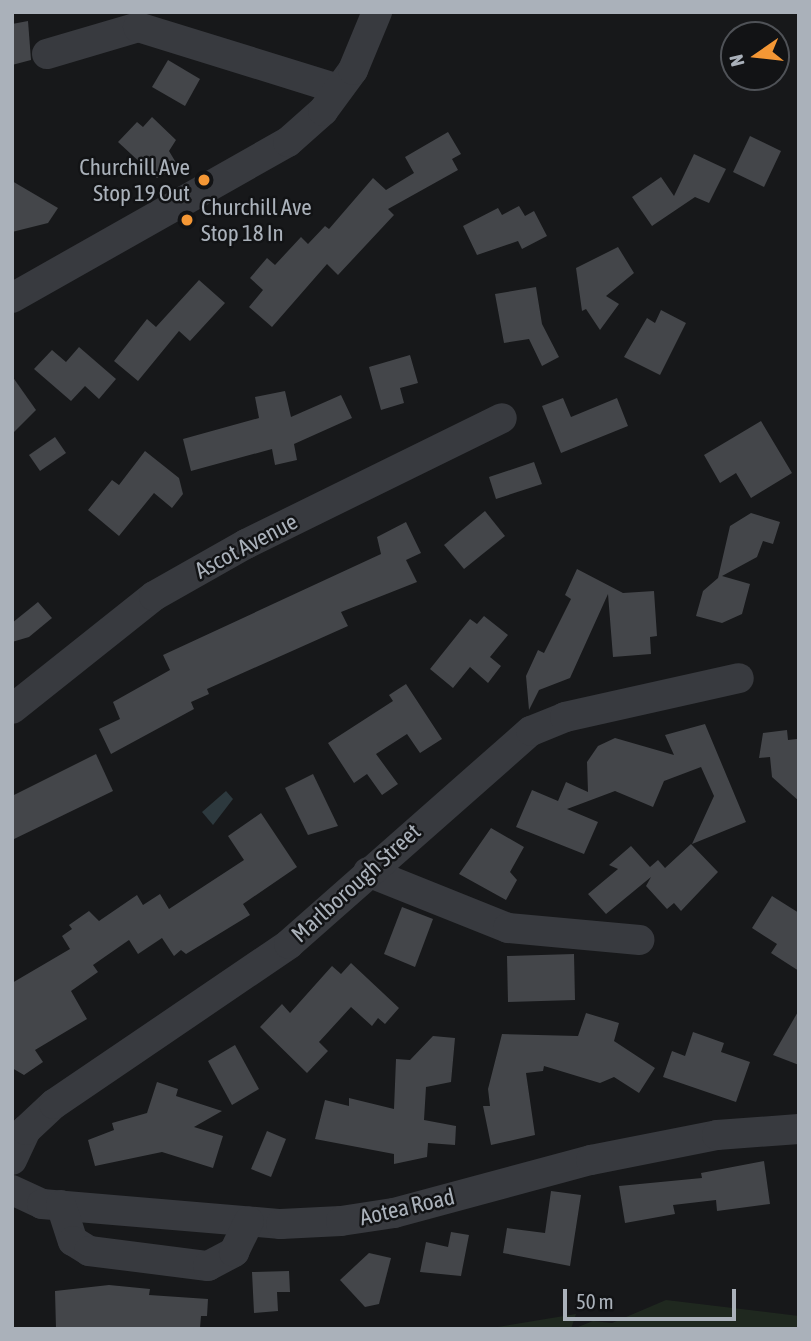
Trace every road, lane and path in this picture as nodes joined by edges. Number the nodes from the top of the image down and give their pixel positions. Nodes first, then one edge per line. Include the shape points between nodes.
1 (376, 12) edge
2 (47, 54) dead end
3 (338, 89) junction
4 (12, 298) edge
5 (502, 418) dead end
6 (739, 678) dead end
7 (12, 709) edge
8 (368, 872) junction
9 (639, 940) dead end
10 (799, 1129) edge
11 (12, 1160) edge
12 (12, 1190) edge
13 (61, 1205) junction
14 (248, 1221) junction

1 - 3 street via 354,70
2 - 3 street via 138,27
3 - 4 street via 324,111 261,161
5 - 7 street, Ascot Avenue via 154,596
6 - 8 street, Marlborough Street via 565,717 531,731
8 - 9 street via 508,928
8 - 11 street, Marlborough Street via 289,944 54,1104 26,1130
10 - 14 street, Aotea Road via 717,1135 592,1160 394,1213 341,1221
12 - 13 street, Aotea Road via 42,1204
13 - 14 street, Aotea Road
13 - 14 street via 73,1241 89,1251 208,1266 234,1252

